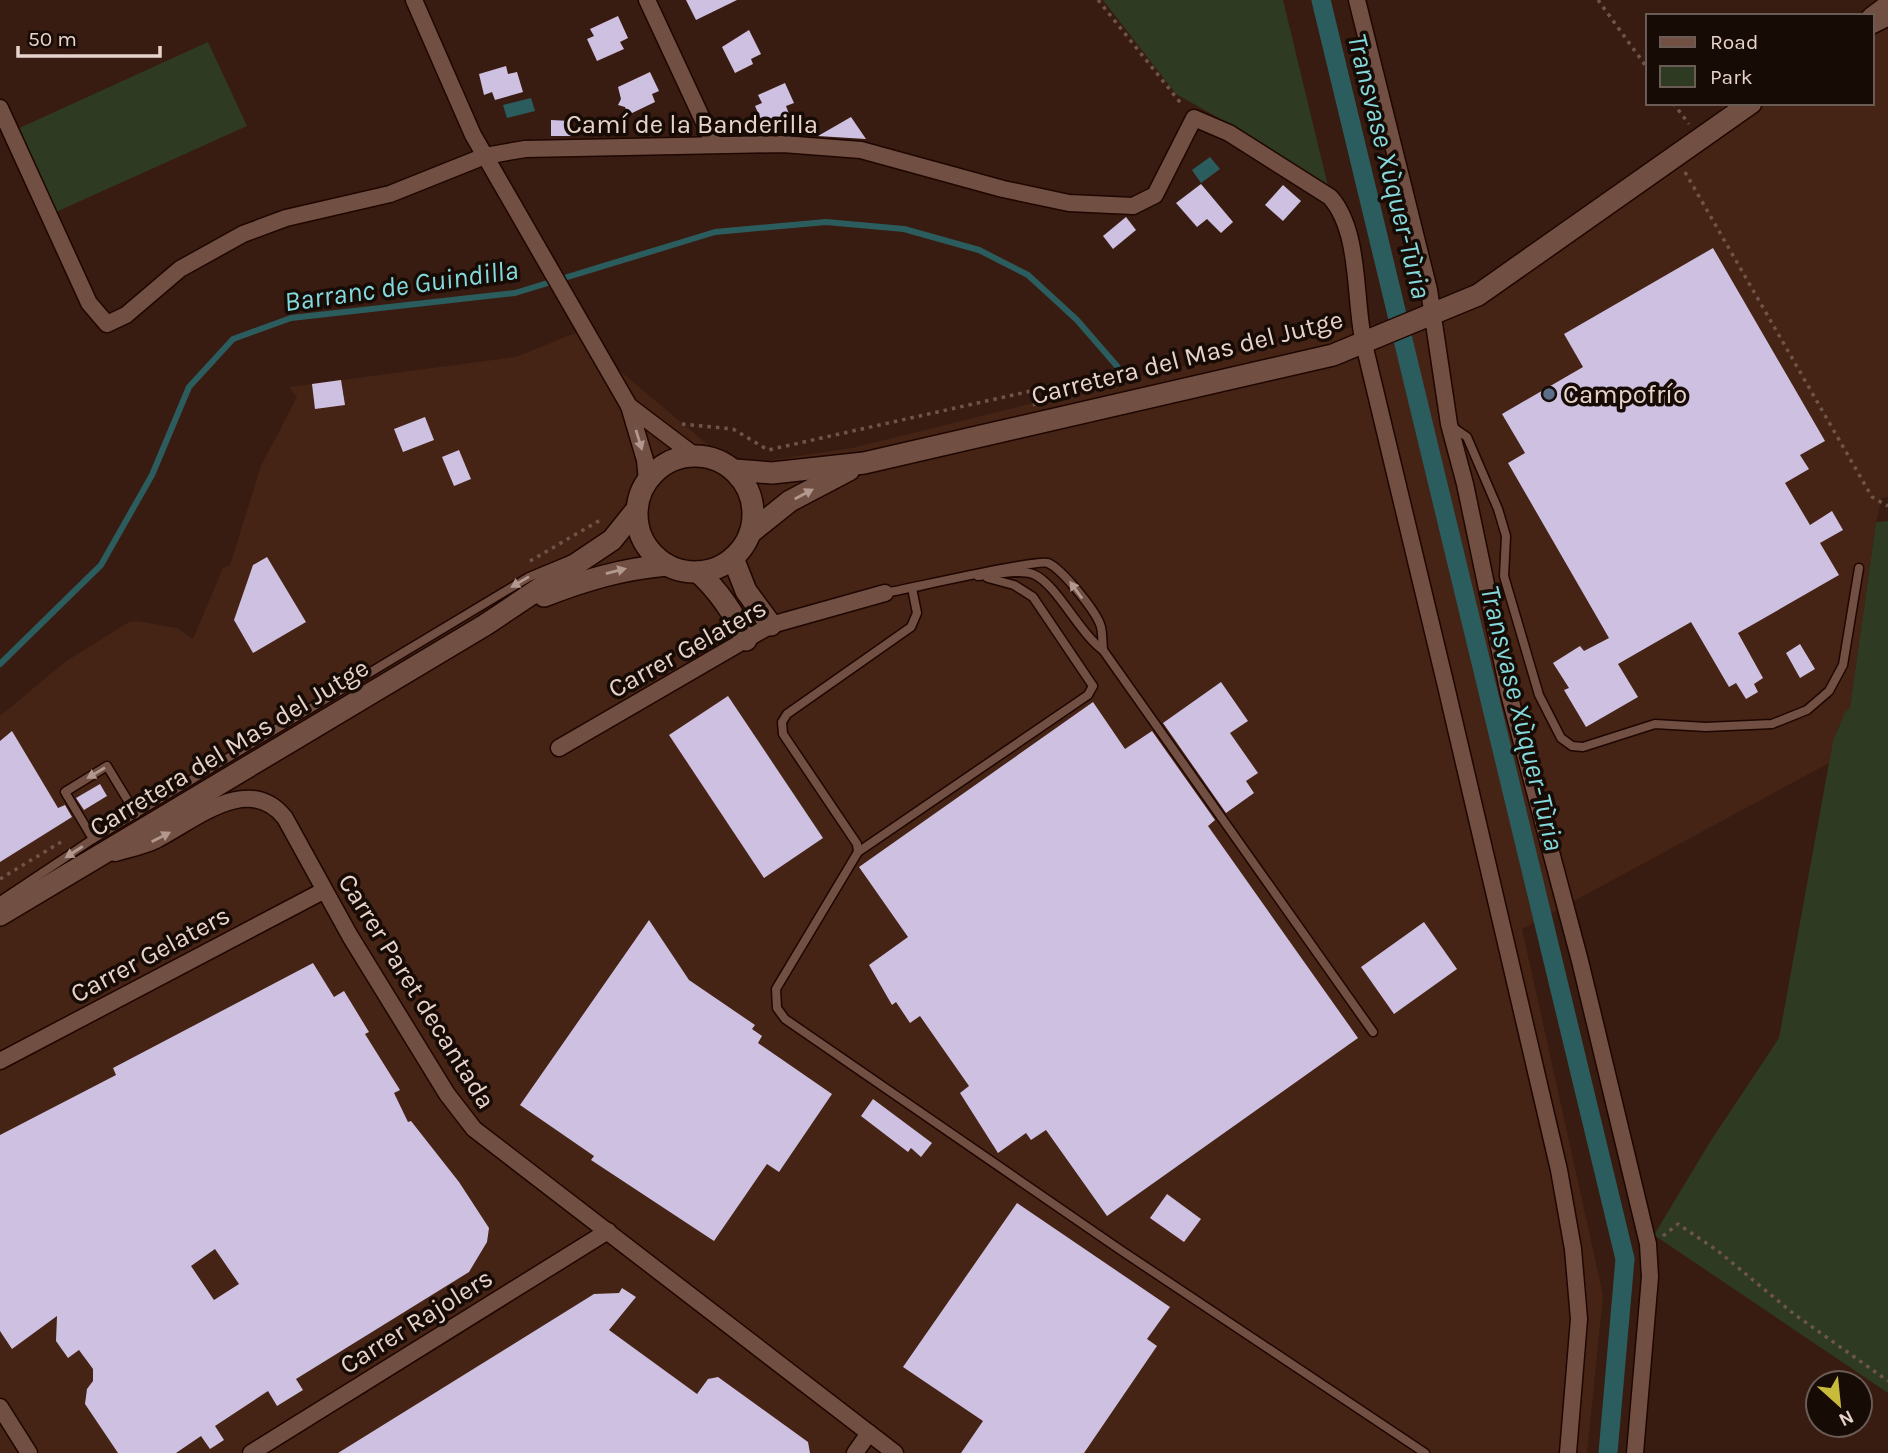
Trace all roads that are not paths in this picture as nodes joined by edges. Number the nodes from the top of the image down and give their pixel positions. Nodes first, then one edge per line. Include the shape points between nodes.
1 (414, 0) edge
2 (647, 0) edge
3 (1357, 0) edge
4 (1748, 105) edge
5 (0, 108) edge
6 (714, 144) junction
7 (485, 156) junction
8 (1425, 319) junction
9 (1370, 340) junction
10 (629, 406) junction
11 (1449, 424) junction
12 (695, 456) junction
13 (864, 463) junction
14 (734, 470) junction
15 (647, 481) junction
16 (637, 509) junction
17 (750, 533) junction
18 (583, 558) junction
19 (733, 558) junction
20 (667, 565) junction
21 (1859, 568) dead end
22 (698, 572) junction
23 (978, 576) junction
24 (912, 588) junction
25 (885, 593) joint
26 (485, 625) junction
27 (771, 625) junction
28 (746, 640) junction
29 (1103, 650) junction
30 (559, 748) dead end
31 (136, 814) junction
32 (95, 849) junction
33 (858, 852) junction
34 (323, 891) junction
35 (0, 901) edge
36 (0, 915) edge
37 (1373, 1032) dead end
38 (0, 1061) edge
39 (608, 1231) junction
40 (0, 1407) edge
41 (869, 1433) junction
42 (29, 1453) edge
43 (251, 1453) edge
44 (855, 1453) edge
45 (895, 1453) edge
46 (1425, 1453) edge
47 (1568, 1453) edge
48 (1636, 1453) edge

1 - 7 street
2 - 6 street
3 - 8 street via 1429,290
4 - 8 street, Carretera del Mas del Jutge via 1478,295
5 - 7 street, Camí de la Banderilla via 89,303 107,324 126,315 180,269 243,234 286,218 390,194
6 - 7 street, Camí de la Banderilla via 525,149
6 - 9 street, Camí de la Banderilla via 861,150 1003,189 1069,203 1121,207 1144,203 1155,195 1194,118 1229,133 1321,189 1337,205 1349,238
7 - 10 street
8 - 9 street, Carretera del Mas del Jutge
8 - 11 street
9 - 13 street, Carretera del Mas del Jutge via 1334,355 1273,370
9 - 47 street via 1559,1170 1579,1319
10 - 12 street
10 -> 15 street
11 - 21 lane via 1467,437 1498,509 1506,536 1504,576 1539,695 1562,738 1572,746 1583,747 1655,724 1772,723 1807,710 1829,691 1843,665
11 - 48 street via 1509,694 1583,974 1647,1244 1650,1277
12 - 14 street via 716,459
12 - 15 street via 663,466
13 - 14 street, Carretera del Mas del Jutge via 772,473
17 -> 13 street, Carretera del Mas del Jutge via 790,501
14 - 17 street via 750,492
15 - 16 street
16 - 18 street, Carretera del Mas del Jutge via 612,540
16 - 20 street via 643,541
17 - 19 street
18 - 26 street, Carretera del Mas del Jutge
18 -> 31 lane via 562,561 529,577
19 - 22 street
19 - 27 street via 746,591
20 - 22 street
26 -> 20 street, Carretera del Mas del Jutge via 592,577
22 - 28 street via 734,612
23 - 24 lane
23 - 29 lane via 1032,573 1046,582 1088,639
29 -> 23 lane via 1100,624 1063,573 1046,562
23 - 33 lane via 1014,585 1033,597 1093,686 1088,695
24 - 25 lane
24 - 33 lane via 917,613 912,627 787,714 782,722 783,734
25 - 27 street, Carrer Gelaters
26 - 32 street, Carretera del Mas del Jutge
27 - 28 street, Carrer Gelaters
28 - 30 street, Carrer Gelaters
29 - 37 lane
31 - 32 lane
31 -> 32 lane via 107,766 65,792
32 -> 34 street, Carrer Paret decantada via 153,842 236,798 257,798 275,804 285,818
32 -> 35 lane
32 - 36 street, Carretera del Mas del Jutge
33 - 46 lane via 776,989 777,1008 785,1018 1119,1250
34 - 38 street, Carrer Gelaters
34 - 39 street, Carrer Paret decantada via 447,1094 474,1129
39 - 41 street, Carrer Paret decantada
39 - 43 street, Carrer Rajolers
40 - 42 street
41 - 44 street
41 - 45 street, Carrer Paret decantada

